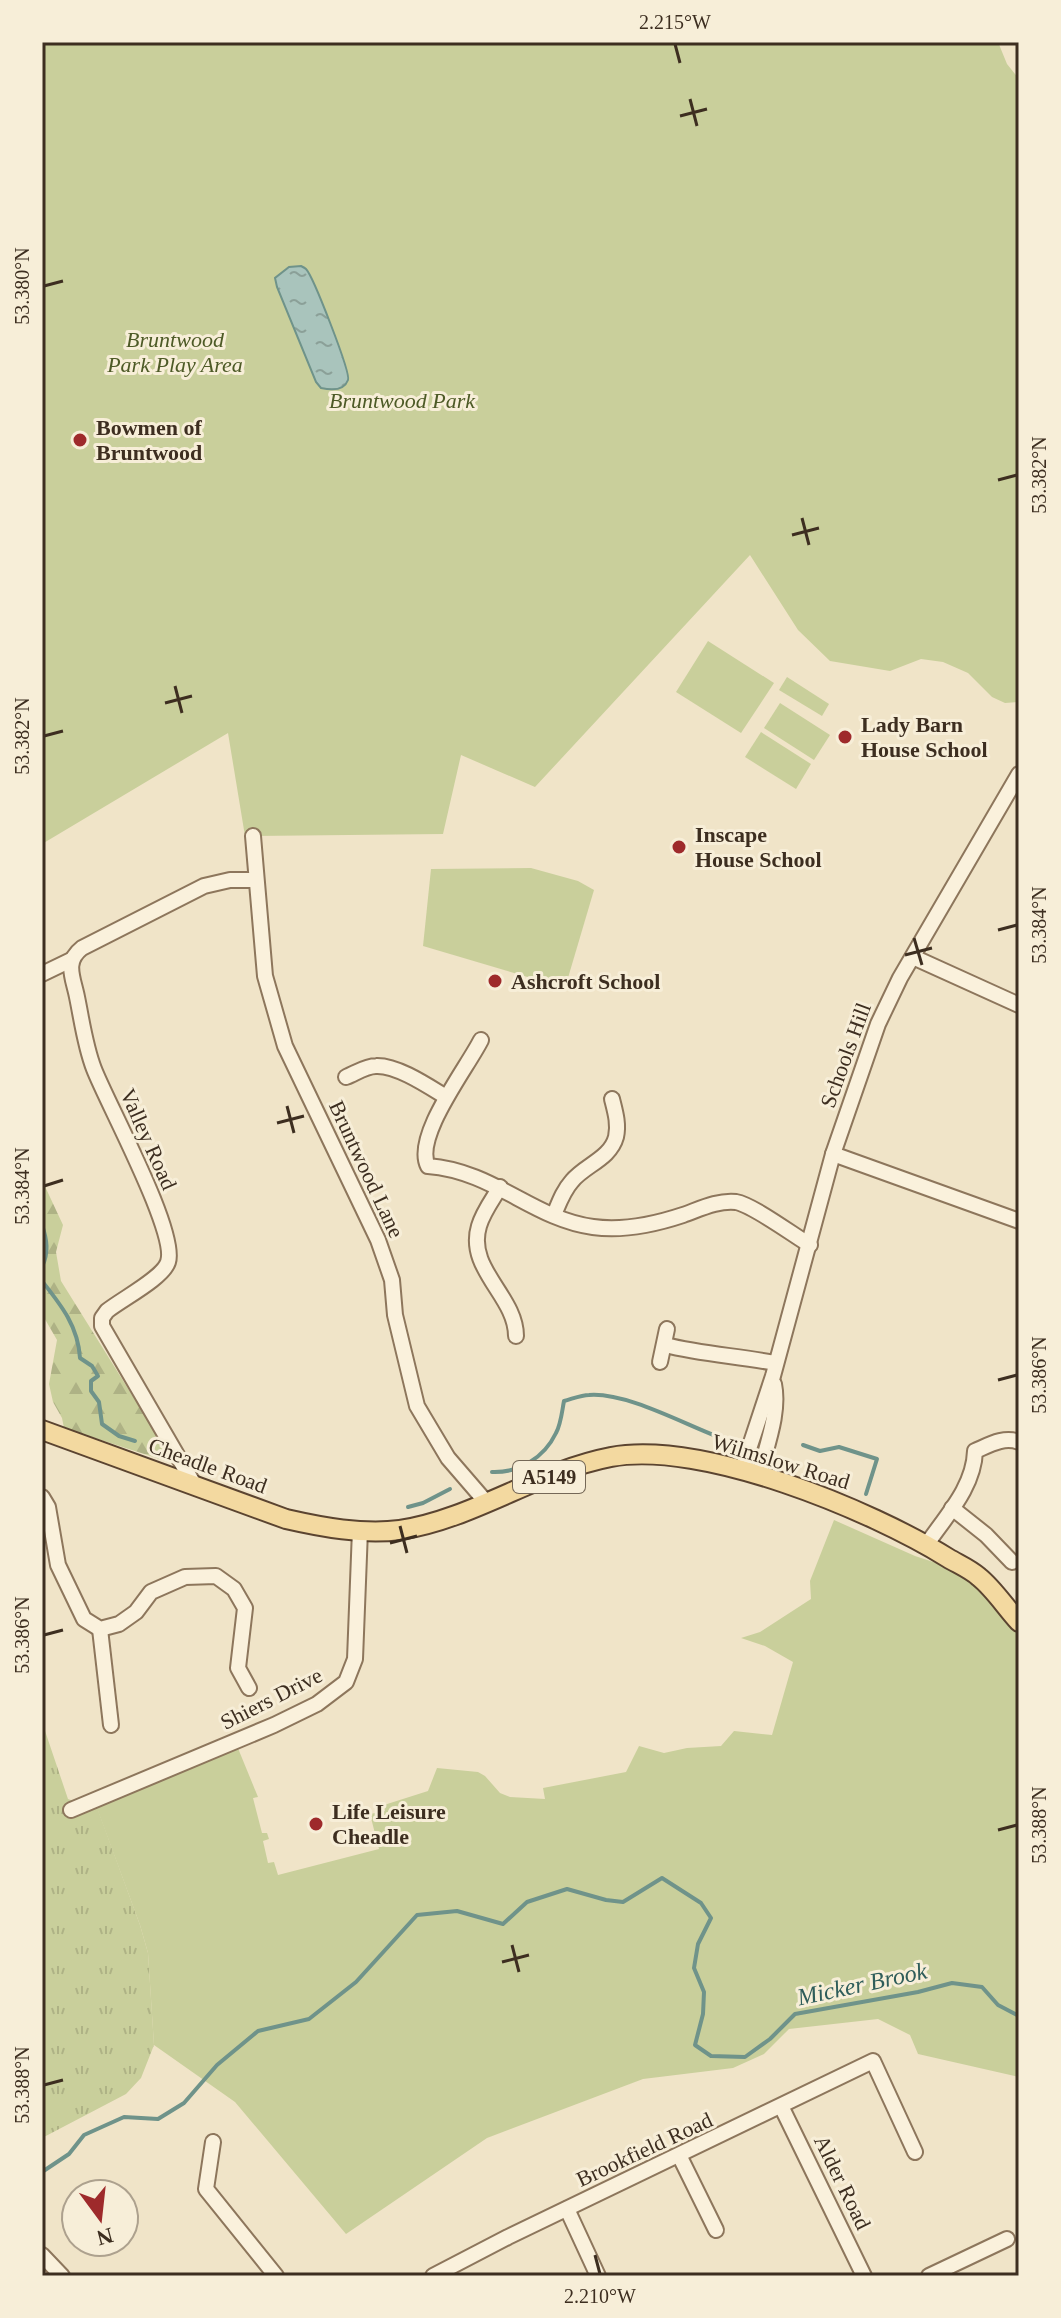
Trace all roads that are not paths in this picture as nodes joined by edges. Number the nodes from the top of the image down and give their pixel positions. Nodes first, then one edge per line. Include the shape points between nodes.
1 (1019, 774) edge
2 (253, 836) dead end
3 (255, 880) junction
4 (913, 957) junction
5 (71, 960) junction
6 (42, 974) edge
7 (1019, 1005) edge
8 (481, 1040) dead end
9 (346, 1077) dead end
10 (446, 1097) junction
11 (612, 1099) dead end
12 (833, 1154) junction
13 (500, 1187) junction
14 (554, 1215) junction
15 (1019, 1221) edge
16 (810, 1245) junction
17 (516, 1336) dead end
18 (660, 1362) dead end
19 (774, 1369) junction
20 (42, 1430) edge
21 (962, 1441) dead end
22 (1019, 1442) edge
23 (975, 1451) junction
24 (751, 1473) junction
25 (195, 1486) junction
26 (42, 1497) edge
27 (486, 1502) junction
28 (952, 1508) junction
29 (360, 1530) junction
30 (927, 1544) junction
31 (1012, 1562) dead end
32 (1019, 1622) edge
33 (100, 1629) junction
34 (249, 1688) dead end
35 (111, 1725) dead end
36 (71, 1810) dead end
37 (782, 2108) junction
38 (213, 2142) dead end
39 (915, 2152) dead end
40 (680, 2157) junction
41 (567, 2209) junction
42 (716, 2230) dead end
43 (1007, 2239) dead end
44 (42, 2255) edge
45 (62, 2276) edge
46 (276, 2276) edge
47 (433, 2276) edge
48 (598, 2276) edge
49 (864, 2276) edge
50 (929, 2276) edge

1 - 4 street, Schools Hill
2 - 3 street, Bruntwood Lane
3 - 5 street via 218,882 193,891 93,942
3 - 27 street, Bruntwood Lane via 265,976 280,1031 378,1240 392,1280 417,1406 448,1458
4 - 7 street
4 - 12 street, Schools Hill via 878,1024
5 - 6 street
5 - 25 street, Valley Road via 88,1053 157,1210 170,1256 165,1269 107,1311 102,1326
8 - 10 street
9 - 10 street via 375,1065 385,1067
10 - 13 street via 426,1144 428,1166 475,1175
11 - 14 street via 615,1139 573,1180
12 - 15 street
12 - 16 street, Schools Hill
13 - 14 street
13 - 17 street via 477,1240 487,1275 514,1319
14 - 16 street via 594,1227 619,1227 739,1202
16 - 19 street, Schools Hill
18 - 19 street via 666,1337 702,1354 727,1354
19 - 24 street, Schools Hill via 776,1394
20 - 25 main road, Cheadle Road / A5149
21 - 23 street
22 - 23 street via 998,1441
23 - 28 street via 972,1475
24 - 27 main road, Wilmslow Road / A5149 via 699,1460 612,1457
24 - 30 main road, Wilmslow Road / A5149 via 843,1497
25 - 29 main road, Cheadle Road / A5149 via 286,1519
26 - 33 street via 58,1565 84,1619
27 - 29 main road, Wilmslow Road / A5149 via 426,1524
28 - 30 street
28 - 31 street
29 - 36 street, Shiers Drive via 355,1659 346,1682 317,1704 274,1725
30 - 32 main road, Wilmslow Road / A5149 via 979,1577
33 - 34 street via 136,1612 151,1592 185,1577 216,1576 234,1589 245,1608 238,1668
33 - 35 street
37 - 39 street, Brookfield Road via 873,2061
37 - 40 street, Brookfield Road
37 - 49 street, Alder Road
38 - 46 street via 206,2189
40 - 41 street, Brookfield Road
40 - 42 street
41 - 47 street, Brookfield Road
41 - 48 street
43 - 50 street
44 - 45 street

